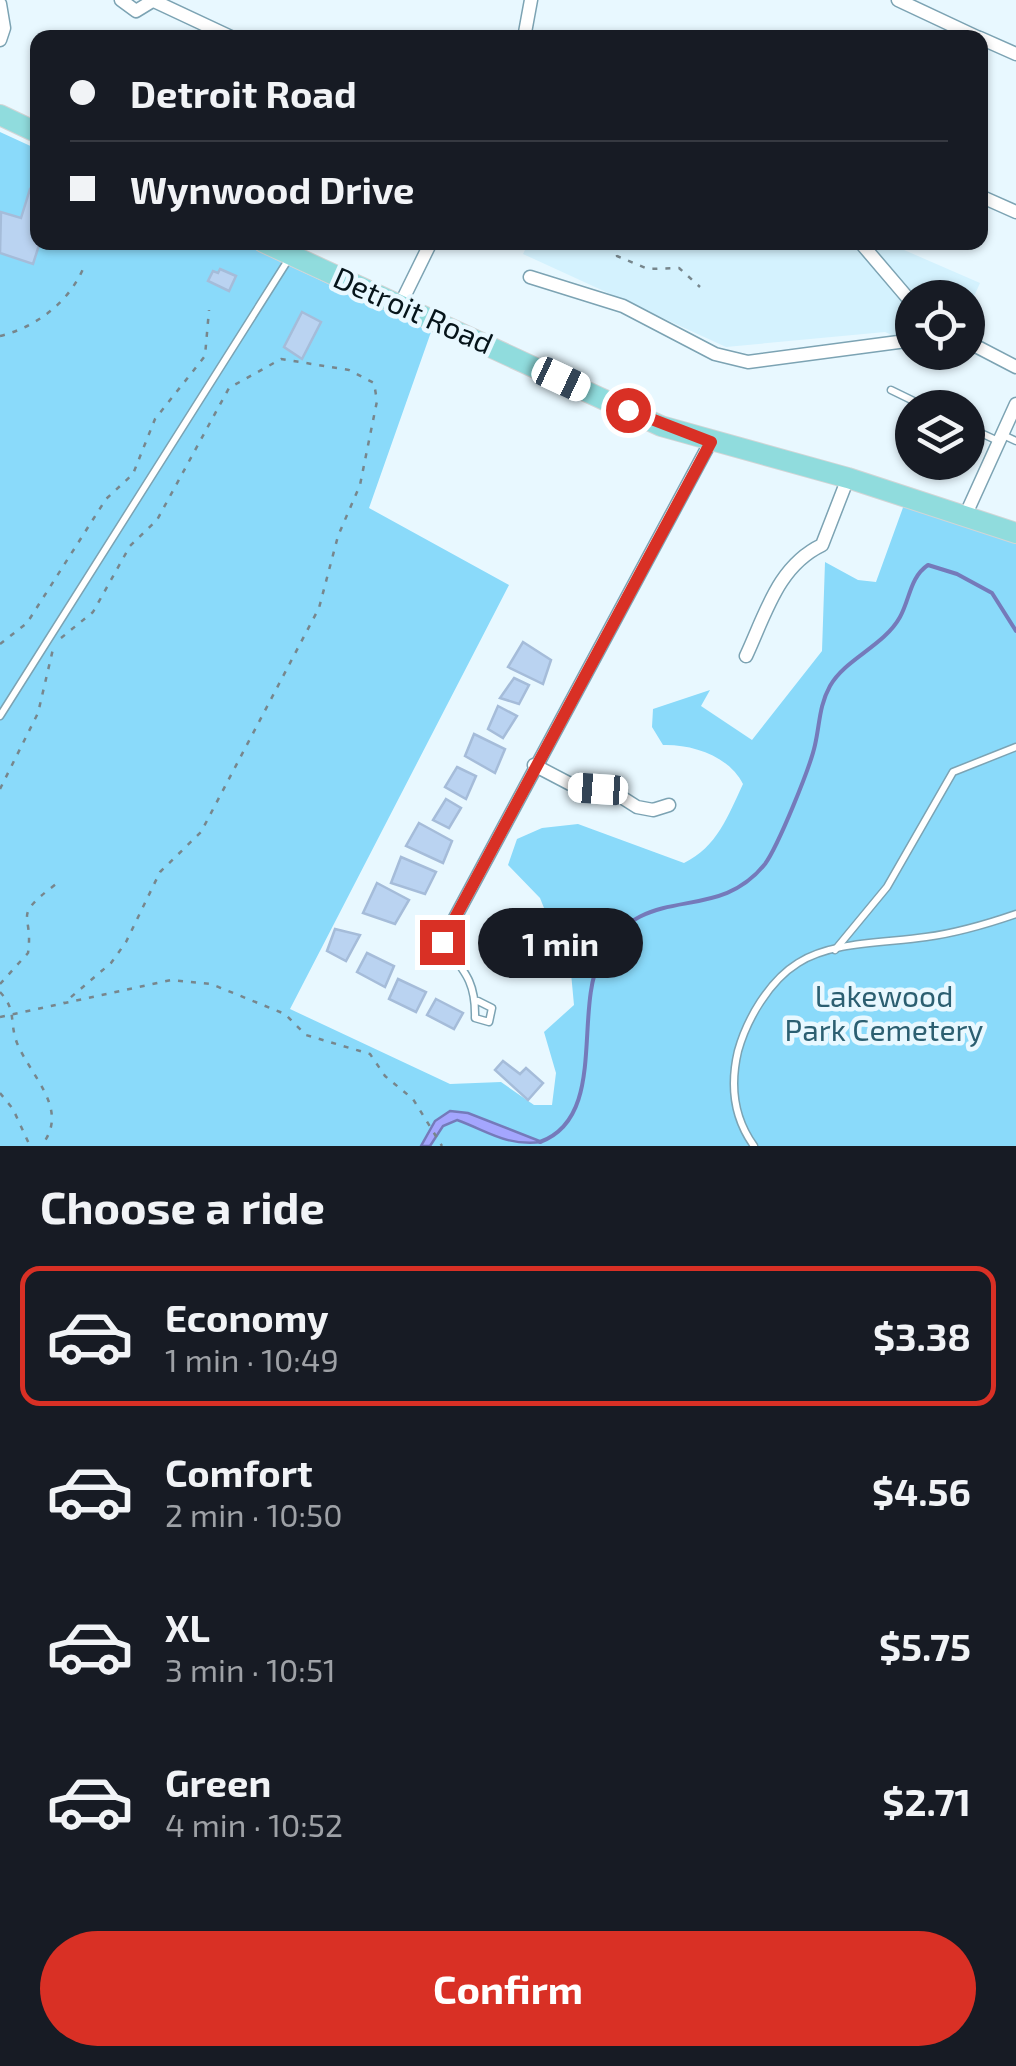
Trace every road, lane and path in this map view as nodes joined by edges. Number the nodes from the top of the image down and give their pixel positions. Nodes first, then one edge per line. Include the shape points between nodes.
1 (121, 0) edge
2 (532, 0) edge
3 (898, 0) edge
4 (154, 1) edge
5 (0, 4) edge
6 (216, 30) edge
7 (526, 30) edge
8 (963, 30) edge
9 (0, 40) edge
10 (988, 42) edge
11 (1016, 54) edge
12 (0, 115) edge
13 (30, 129) edge
14 (988, 200) edge
15 (1016, 212) edge
16 (278, 250) edge
17 (427, 250) edge
18 (617, 250) edge
19 (867, 250) edge
20 (290, 256) junction
21 (84, 269) dead end
22 (530, 277) dead end
23 (895, 283) edge
24 (700, 287) dead end
25 (401, 304) junction
26 (209, 310) dead end
27 (0, 336) edge
28 (895, 342) edge
29 (985, 351) edge
30 (1016, 367) edge
31 (891, 390) dead end
32 (895, 392) edge
33 (1016, 404) edge
34 (985, 433) edge
35 (1001, 438) junction
36 (1016, 441) edge
37 (711, 442) junction
38 (848, 478) junction
39 (966, 514) junction
40 (1016, 532) edge
41 (0, 644) edge
42 (746, 656) dead end
43 (0, 716) edge
44 (1016, 747) edge
45 (534, 764) junction
46 (0, 789) edge
47 (669, 805) dead end
48 (56, 884) dead end
49 (1016, 914) edge
50 (442, 942) joint
51 (835, 950) junction
52 (0, 984) edge
53 (0, 992) edge
54 (478, 1001) dead end
55 (64, 1003) junction
56 (12, 1004) junction
57 (24, 1010) junction
58 (14, 1013) junction
59 (0, 1017) edge
60 (0, 1093) edge
61 (30, 1146) edge
62 (42, 1146) edge
63 (442, 1146) edge
64 (754, 1146) edge

1 - 4 street via 136,12
2 - 7 street
3 - 8 street
4 - 6 street
5 - 9 street
10 - 11 street
12 - 13 main road
14 - 15 street
16 - 20 main road, Detroit Road
17 - 25 street
18 - 24 path via 617,256 648,269 679,268
19 - 23 street
20 - 25 main road, Detroit Road
20 - 43 lane
21 - 27 path via 60,303
22 - 28 street via 622,306 715,354 748,362
25 - 37 main road, Detroit Road via 661,426
26 - 41 path via 204,356 156,420 133,474 106,499 26,623
29 - 30 street
31 - 32 lane
33 - 35 street
34 - 35 lane
35 - 36 lane
35 - 39 street
37 - 38 main road, Detroit Road
37 - 45 street
38 - 39 main road, Detroit Road
38 - 42 street via 822,545 798,556 784,574
39 - 40 main road, Detroit Road
44 - 51 lane via 954,772 887,887
45 - 47 street via 576,788 615,793 654,810
45 - 50 street
46 - 55 path via 38,713 54,648 89,617 130,546 157,520 225,392 281,360 339,367 372,382 377,400 360,486 339,532 320,608 203,828 160,872 121,950
48 - 52 path via 28,910 28,953
49 - 51 lane via 932,936
50 - 54 lane
51 - 64 lane via 798,963 762,999 739,1046 733,1092
53 - 56 path
55 - 57 path
55 - 63 path via 171,980 211,984 285,1014 306,1035 367,1052 422,1111
56 - 57 path
56 - 58 path
57 - 58 path
58 - 59 path
58 - 62 path via 16,1040 53,1114
60 - 61 path

